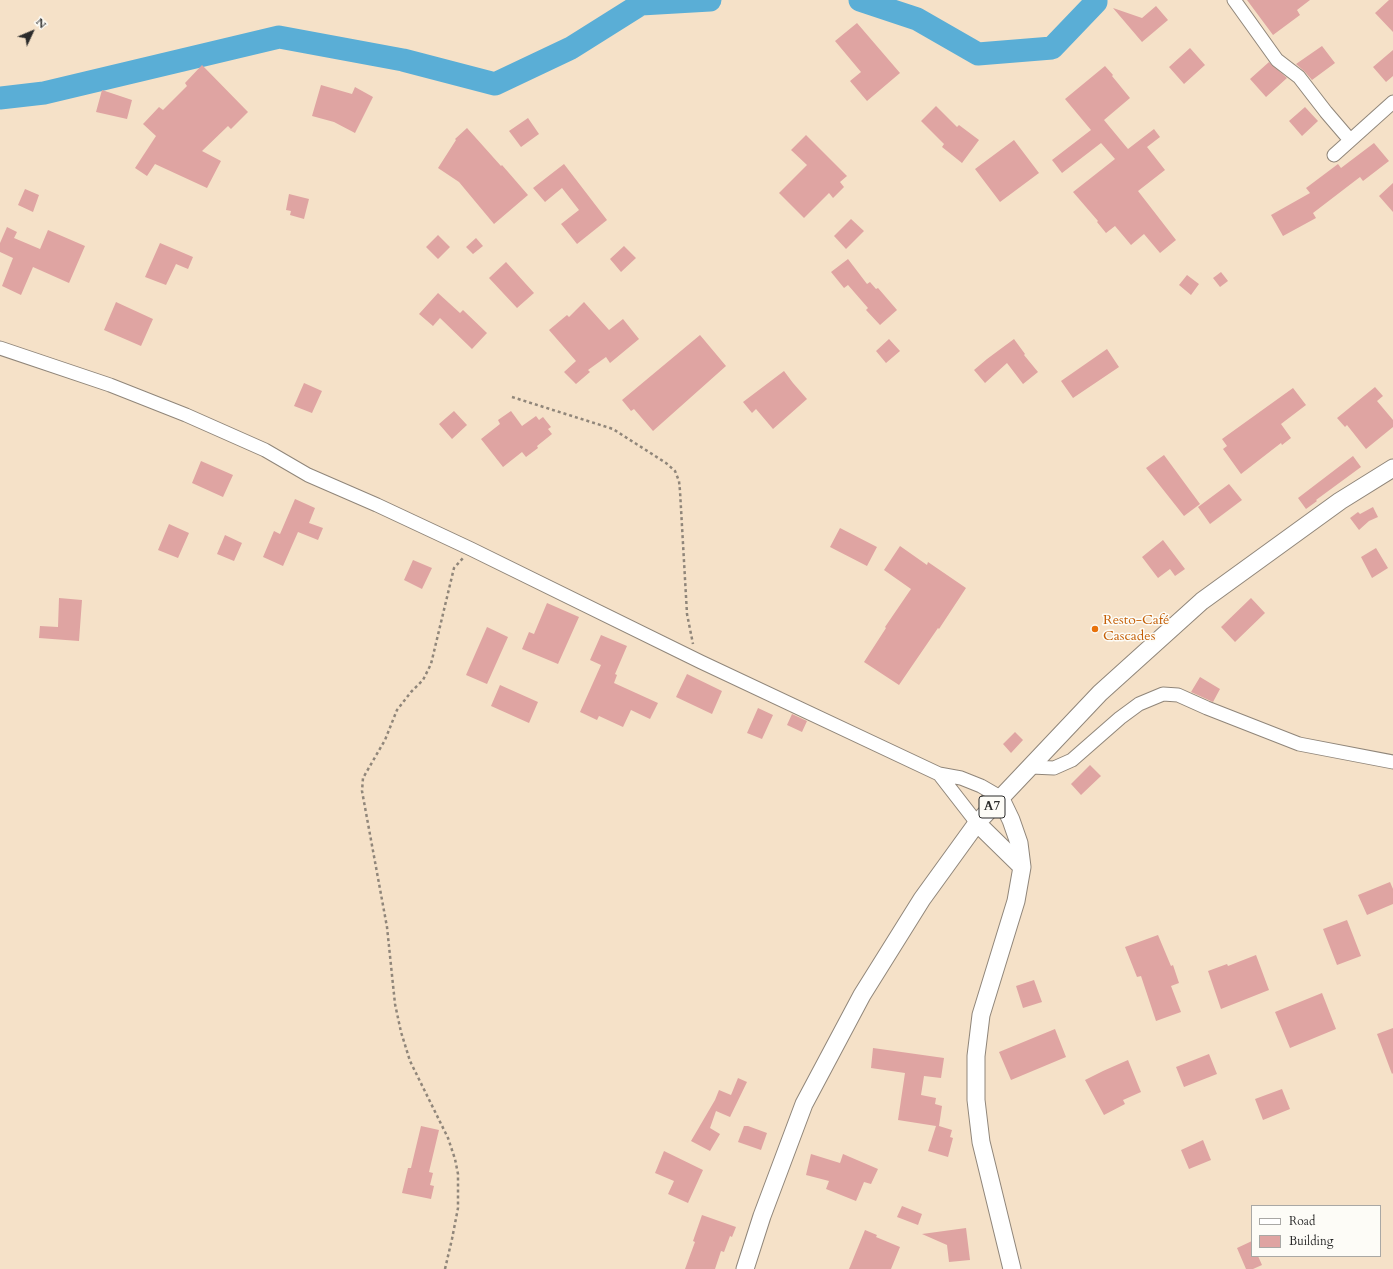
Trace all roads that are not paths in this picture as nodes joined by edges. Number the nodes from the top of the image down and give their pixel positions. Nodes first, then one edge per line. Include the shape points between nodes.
1 (1234, 0) edge
2 (1393, 102) edge
3 (1350, 140) junction
4 (1334, 155) dead end
5 (0, 348) edge
6 (1393, 468) edge
7 (1393, 762) edge
8 (1030, 767) junction
9 (939, 774) junction
10 (1000, 797) junction
11 (977, 823) junction
12 (1022, 868) junction
13 (745, 1269) edge
14 (1012, 1269) edge

1 - 3 street via 1277,60 1299,78
2 - 3 street
3 - 4 street
5 - 9 street via 110,385 265,450 308,475 377,504 701,662
6 - 8 main road, A7 via 1340,501 1202,601 1100,693
7 - 8 street via 1299,744 1178,695 1163,694 1139,704 1072,760 1054,768
8 - 10 main road, A7
9 - 10 street via 961,778
9 - 11 street
10 - 11 main road, A7
10 - 12 main road via 1020,844
11 - 12 main road
11 - 13 main road, A7 via 922,899 862,995 804,1104
12 - 14 main road via 1016,901 981,1016 976,1056 976,1100 981,1142

